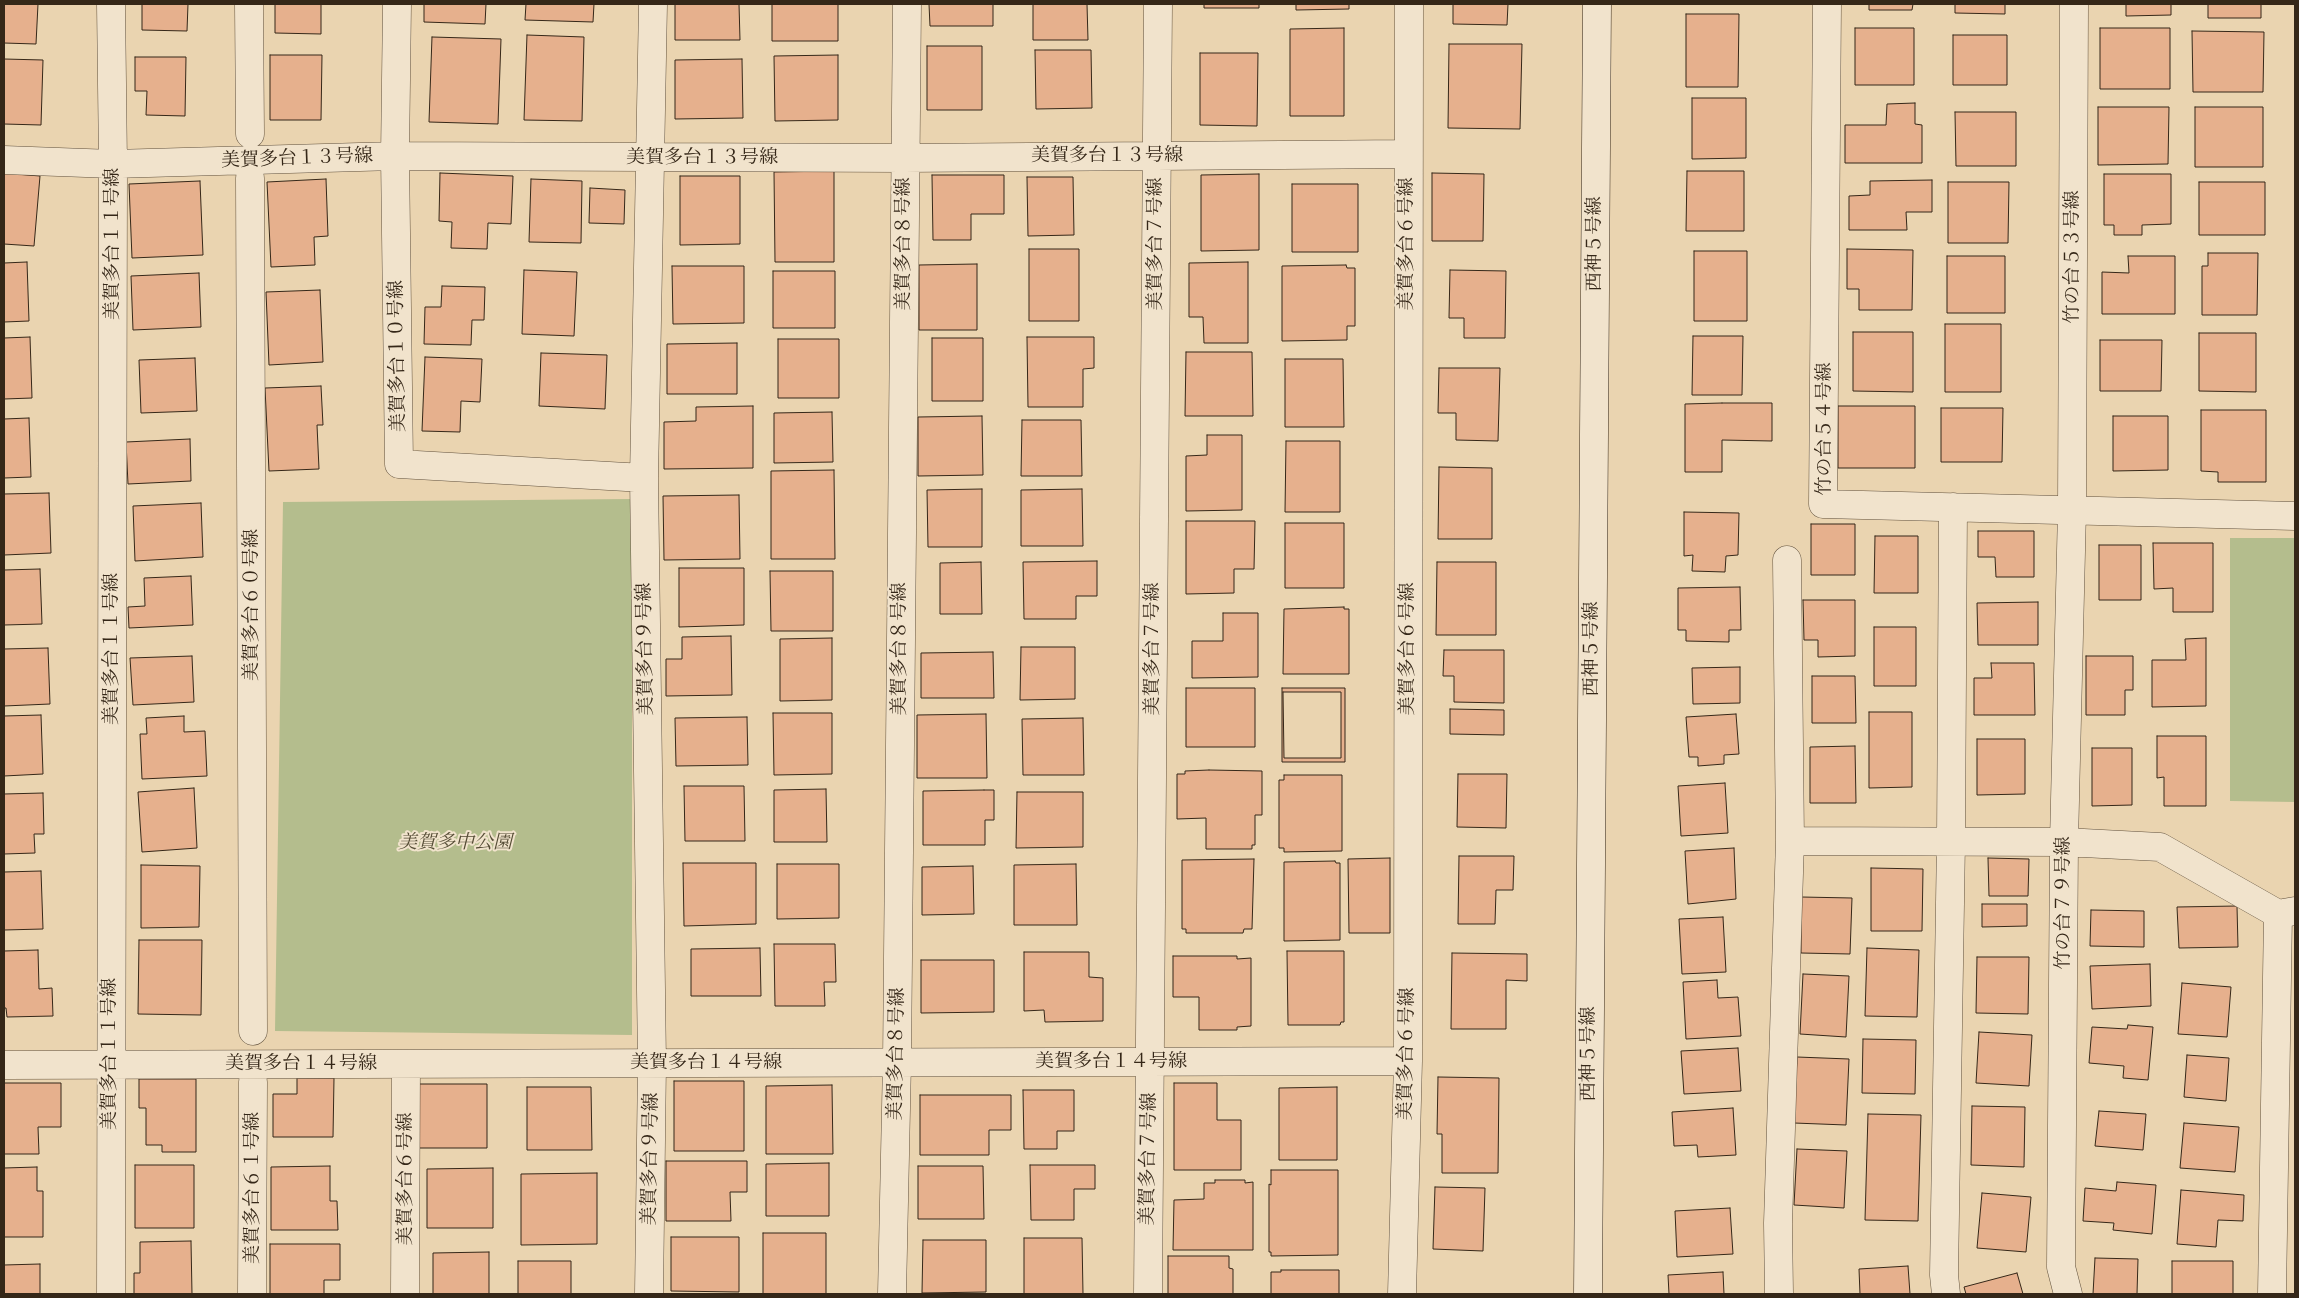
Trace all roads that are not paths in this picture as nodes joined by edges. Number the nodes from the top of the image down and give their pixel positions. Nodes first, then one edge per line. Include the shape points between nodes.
1 (111, 4) edge
2 (250, 4) edge
3 (397, 4) edge
4 (653, 4) edge
5 (907, 4) edge
6 (1158, 4) edge
7 (1409, 4) edge
8 (1597, 4) edge
9 (1828, 4) edge
10 (2074, 4) edge
11 (250, 134) dead end
12 (1404, 154) junction
13 (395, 156) junction
14 (1156, 156) junction
15 (649, 158) junction
16 (904, 158) junction
17 (4, 160) edge
18 (113, 164) junction
19 (250, 178) dead end
20 (644, 478) junction
21 (1953, 507) junction
22 (2072, 510) junction
23 (2295, 516) edge
24 (1787, 560) dead end
25 (1790, 841) junction
26 (1951, 841) junction
27 (2064, 842) junction
28 (2287, 912) edge
29 (253, 1031) dead end
30 (1408, 1061) junction
31 (897, 1062) junction
32 (1151, 1062) junction
33 (652, 1063) junction
34 (406, 1064) junction
35 (4, 1065) edge
36 (110, 1065) junction
37 (253, 1082) dead end
38 (111, 1294) edge
39 (252, 1294) edge
40 (405, 1294) edge
41 (649, 1294) edge
42 (892, 1294) edge
43 (1148, 1294) edge
44 (1402, 1294) edge
45 (1588, 1294) edge
46 (1779, 1294) edge
47 (1946, 1294) edge
48 (2068, 1294) edge
49 (2272, 1294) edge

1 - 18 street, 美賀多台１１号線
2 - 11 street
3 - 13 street, 美賀多台１０号線
4 - 15 street, 美賀多台９号線
5 - 16 street, 美賀多台８号線
6 - 14 street, 美賀多台７号線
7 - 12 street, 美賀多台６号線
8 - 45 street, 西神５号線
9 - 21 street, 竹の台５４号線 via 1823,504
10 - 22 street, 竹の台５３号線
12 - 14 street, 美賀多台１３号線
12 - 30 street, 美賀多台６号線
13 - 15 street, 美賀多台１３号線
13 - 18 street, 美賀多台１３号線
13 - 20 street, 美賀多台１０号線 via 399,464
14 - 16 street, 美賀多台１３号線
14 - 32 street, 美賀多台７号線
15 - 16 street, 美賀多台１３号線
15 - 20 street, 美賀多台９号線
16 - 31 street, 美賀多台８号線
17 - 18 street, 美賀多台１３号線
18 - 36 street, 美賀多台１１号線
19 - 29 street, 美賀多台６０号線
20 - 33 street, 美賀多台９号線
21 - 22 street, 竹の台５４号線
21 - 26 street
22 - 23 street, 竹の台５４号線
22 - 27 street, 竹の台７９号線
24 - 25 street
25 - 26 street
25 - 46 street via 1778,1224
26 - 27 street
26 - 47 street
27 - 28 street via 2160,847
27 - 48 street, 竹の台７９号線 via 2061,1267
28 - 49 street
30 - 32 street, 美賀多台１４号線
30 - 44 street, 美賀多台６号線
31 - 32 street, 美賀多台１４号線
31 - 33 street, 美賀多台１４号線
31 - 42 street, 美賀多台８号線
32 - 43 street, 美賀多台７号線
33 - 34 street, 美賀多台１４号線
33 - 41 street, 美賀多台９号線
34 - 36 street, 美賀多台１４号線
34 - 40 street, 美賀多台６号線
35 - 36 street, 美賀多台１４号線
36 - 38 street, 美賀多台１１号線
37 - 39 street, 美賀多台６１号線

